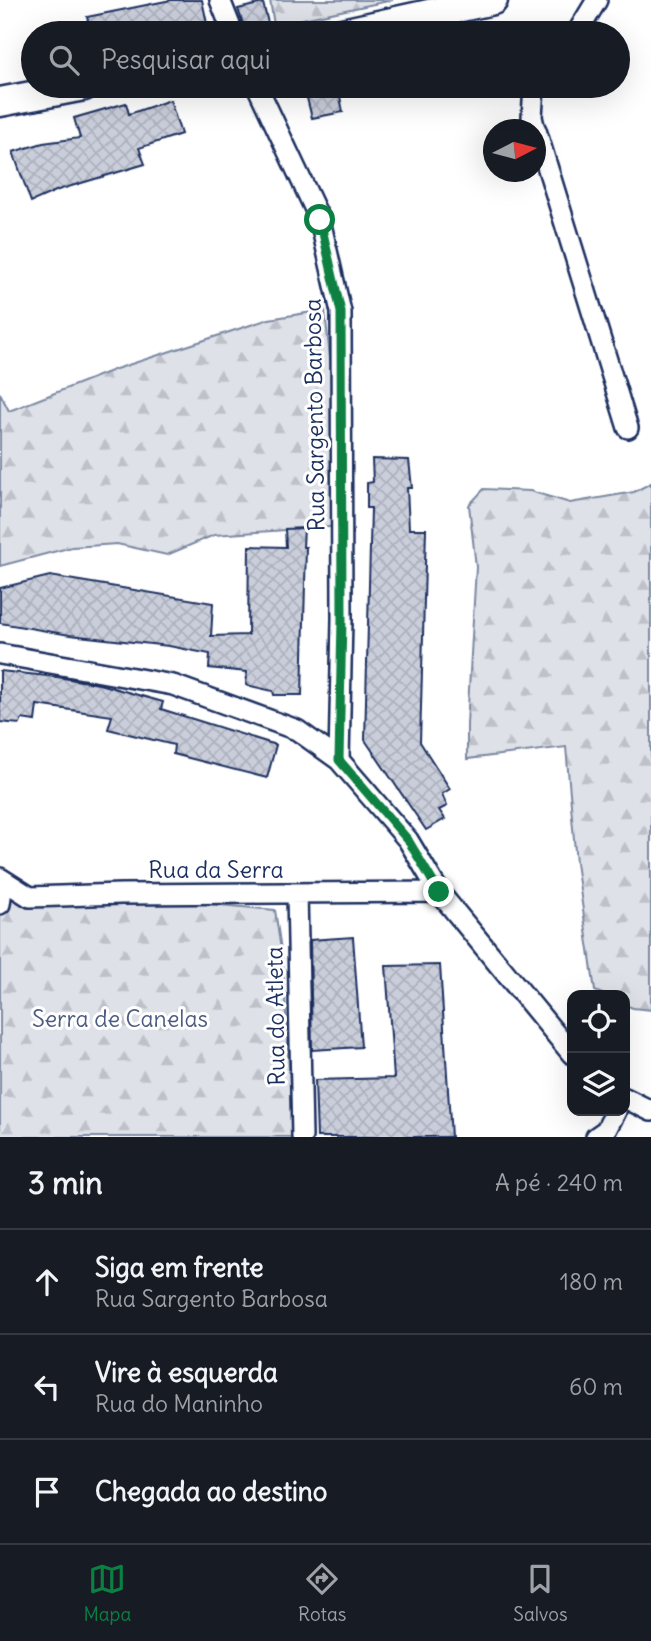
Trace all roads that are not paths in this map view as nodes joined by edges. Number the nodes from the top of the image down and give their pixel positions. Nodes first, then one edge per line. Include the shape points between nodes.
1 (220, 0) edge
2 (493, 0) edge
3 (597, 0) edge
4 (228, 21) edge
5 (397, 21) edge
6 (584, 21) edge
7 (21, 98) edge
8 (263, 98) edge
9 (533, 98) edge
10 (0, 102) edge
11 (532, 119) edge
12 (546, 165) edge
13 (628, 428) dead end
14 (0, 654) edge
15 (339, 760) junction
16 (1, 880) edge
17 (439, 892) junction
18 (297, 893) junction
19 (0, 904) edge
20 (571, 1053) edge
21 (630, 1100) edge
22 (651, 1111) edge
23 (613, 1116) edge
24 (302, 1137) edge
25 (596, 1137) edge

1 - 4 street
2 - 5 main road
3 - 6 street
7 - 10 main road
8 - 15 street, Rua Sargento Barbosa via 320,220 341,312
9 - 11 street
12 - 13 street
14 - 15 street via 173,685 297,730
15 - 17 street via 408,840
16 - 18 street, Rua da Serra via 30,897
16 - 19 street
17 - 18 street, Rua da Serra
17 - 20 street
18 - 24 street, Rua do Atleta
21 - 22 street
23 - 25 street

